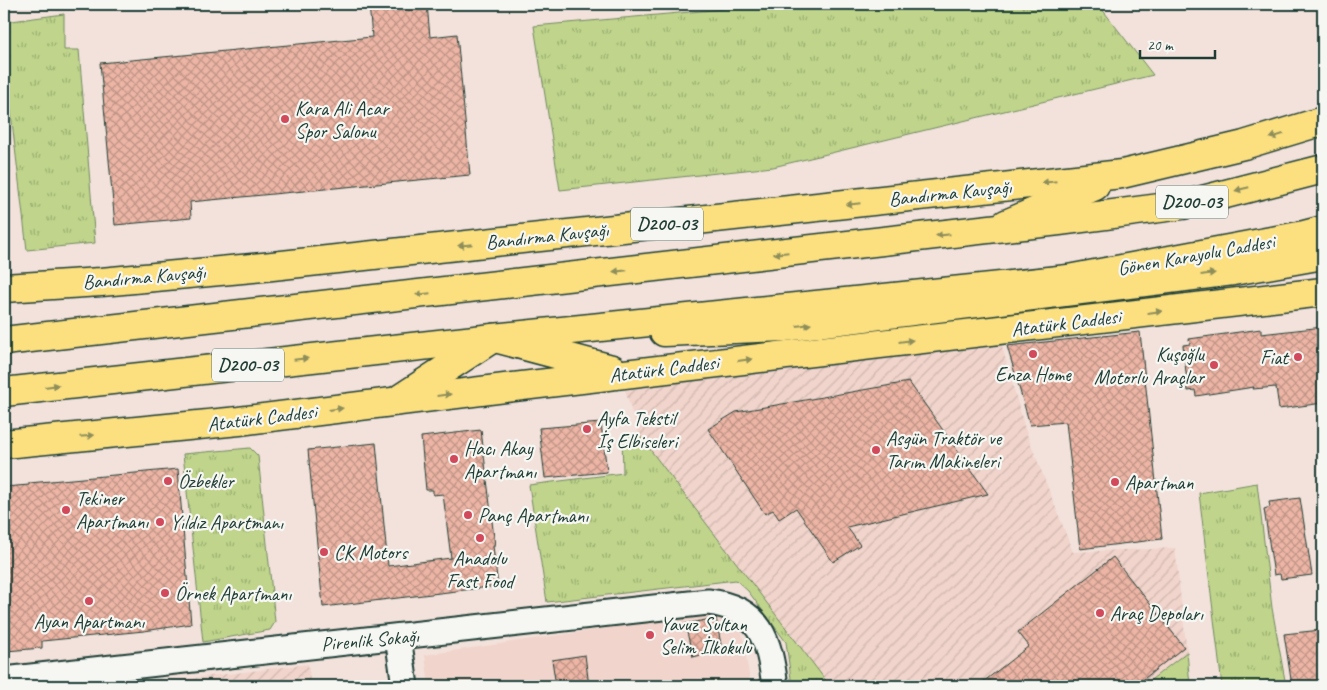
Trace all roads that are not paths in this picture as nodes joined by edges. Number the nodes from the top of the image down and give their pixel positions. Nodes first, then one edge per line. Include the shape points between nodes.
1 (1323, 121) edge
2 (1323, 168) edge
3 (1122, 174) junction
4 (991, 230) junction
5 (1323, 230) edge
6 (1323, 255) edge
7 (4, 288) edge
8 (1323, 292) edge
9 (493, 338) junction
10 (4, 341) edge
11 (628, 374) junction
12 (4, 392) edge
13 (396, 401) junction
14 (4, 444) edge
15 (398, 637) junction
16 (4, 680) edge
17 (405, 686) edge
18 (775, 686) edge

1 -> 3 main road, Bandırma Kavşağı / D200-03 via 1244,145
2 -> 4 main road, D200-03 via 1183,204
3 - 4 main road, D200-03
3 -> 7 main road, Bandırma Kavşağı / D200-03 via 283,264
4 -> 10 main road, D200-03
5 - 9 main road, Gönen Karayolu Caddesi / D200-03 via 1068,279
9 -> 6 main road via 784,328 1233,271
11 -> 8 main road, Atatürk Caddesi
9 - 11 main road
12 -> 9 main road, D200-03
9 - 13 main road
13 -> 11 main road, Atatürk Caddesi
14 -> 13 main road, Atatürk Caddesi via 239,421
15 - 16 street, Pirenlik Sokağı
15 - 17 street
15 - 18 street, Pirenlik Sokağı via 720,603 736,609 758,627 771,658

